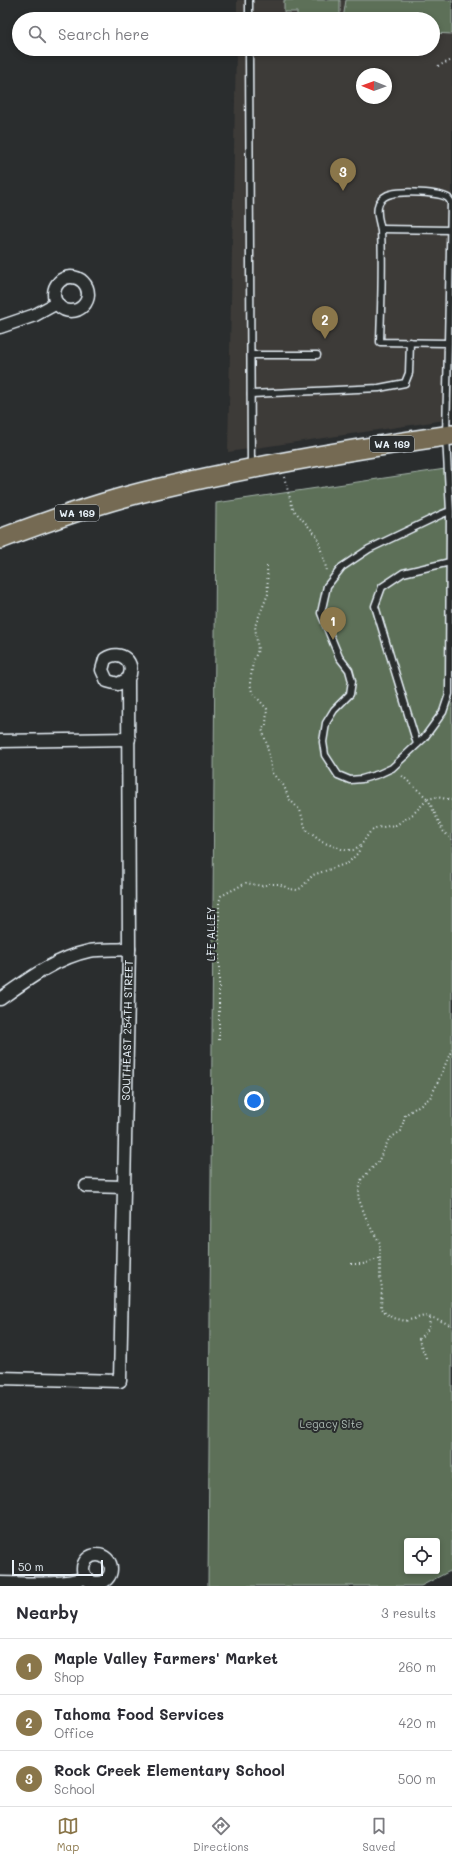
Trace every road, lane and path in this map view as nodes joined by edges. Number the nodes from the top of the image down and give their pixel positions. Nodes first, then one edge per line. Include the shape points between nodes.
1 (249, 0) edge
2 (254, 0) edge
3 (248, 9) joint
4 (249, 56) edge
5 (452, 60) edge
6 (438, 66) dead end
7 (380, 229) junction
8 (451, 230) edge
9 (57, 303) dead end
10 (0, 327) edge
11 (410, 342) junction
12 (448, 343) junction
13 (318, 354) dead end
14 (251, 355) junction
15 (450, 388) edge
16 (251, 394) junction
17 (449, 436) edge
18 (281, 463) junction
19 (251, 468) junction
20 (451, 498) edge
21 (450, 511) junction
22 (0, 538) edge
23 (450, 562) junction
24 (267, 566) dead end
25 (327, 586) junction
26 (128, 679) dead end
27 (129, 739) junction
28 (0, 741) edge
29 (417, 744) junction
30 (392, 768) junction
31 (428, 799) junction
32 (452, 800) edge
33 (452, 840) edge
34 (361, 845) junction
35 (129, 949) junction
36 (0, 999) edge
37 (219, 1040) dead end
38 (452, 1049) edge
39 (86, 1186) dead end
40 (124, 1187) junction
41 (381, 1258) junction
42 (351, 1264) dead end
43 (430, 1317) junction
44 (452, 1326) edge
45 (426, 1358) dead end
46 (0, 1378) edge
47 (86, 1578) dead end
48 (0, 1582) edge

1 - 3 lane
2 - 3 lane
4 - 14 lane
5 - 6 path
7 - 8 lane
7 - 8 lane via 378,211 384,197 391,194 436,193 451,202
7 - 11 lane via 380,342
8 - 12 lane
9 - 10 street via 35,315
11 - 12 lane
11 - 16 lane via 409,373 405,383 379,388
12 - 15 lane
13 - 14 lane
14 - 16 lane
15 - 17 lane
16 - 19 lane
17 - 18 main road, WA 169
17 - 20 lane
18 - 19 main road, WA 169
18 - 25 path via 293,509 316,536 327,570
19 - 22 main road, WA 169 via 155,489
20 - 21 lane
21 - 23 lane
21 - 25 lane via 369,549 342,567
23 - 29 lane via 449,694 443,712
23 - 29 lane via 403,573 382,587 375,606
24 - 34 path via 268,594 254,626 258,650 250,683 252,692 267,709 266,725 262,729 272,773 284,786 289,799 300,810 308,833 322,842 344,850 353,850
25 - 30 lane via 321,613 352,681 350,694 334,710 326,723 323,742 326,755 338,775 350,780 373,776
26 - 27 street, SOUTHEAST 254TH STREET
27 - 28 street
27 - 35 street, SOUTHEAST 254TH STREET
29 - 30 lane
30 - 31 path
31 - 32 path via 437,797
31 - 33 path via 443,831
31 - 34 path via 413,814 396,825 376,828 370,832
34 - 37 path, LFE ALLEY via 358,853 348,863 313,875 297,890 279,884 262,886 246,883 221,896
35 - 36 street via 89,951 67,958 28,979
35 - 40 street, SOUTHEAST 254TH STREET
38 - 41 path via 430,1098 405,1115 401,1131 389,1139 378,1162 361,1180 358,1197 368,1223 380,1242
39 - 40 street
40 - 46 street, SOUTHEAST 254TH STREET via 120,1381
41 - 42 path via 363,1264
41 - 43 path via 381,1306 385,1313 405,1321
43 - 44 path
43 - 45 path via 429,1328 419,1339
47 - 48 street via 60,1584

